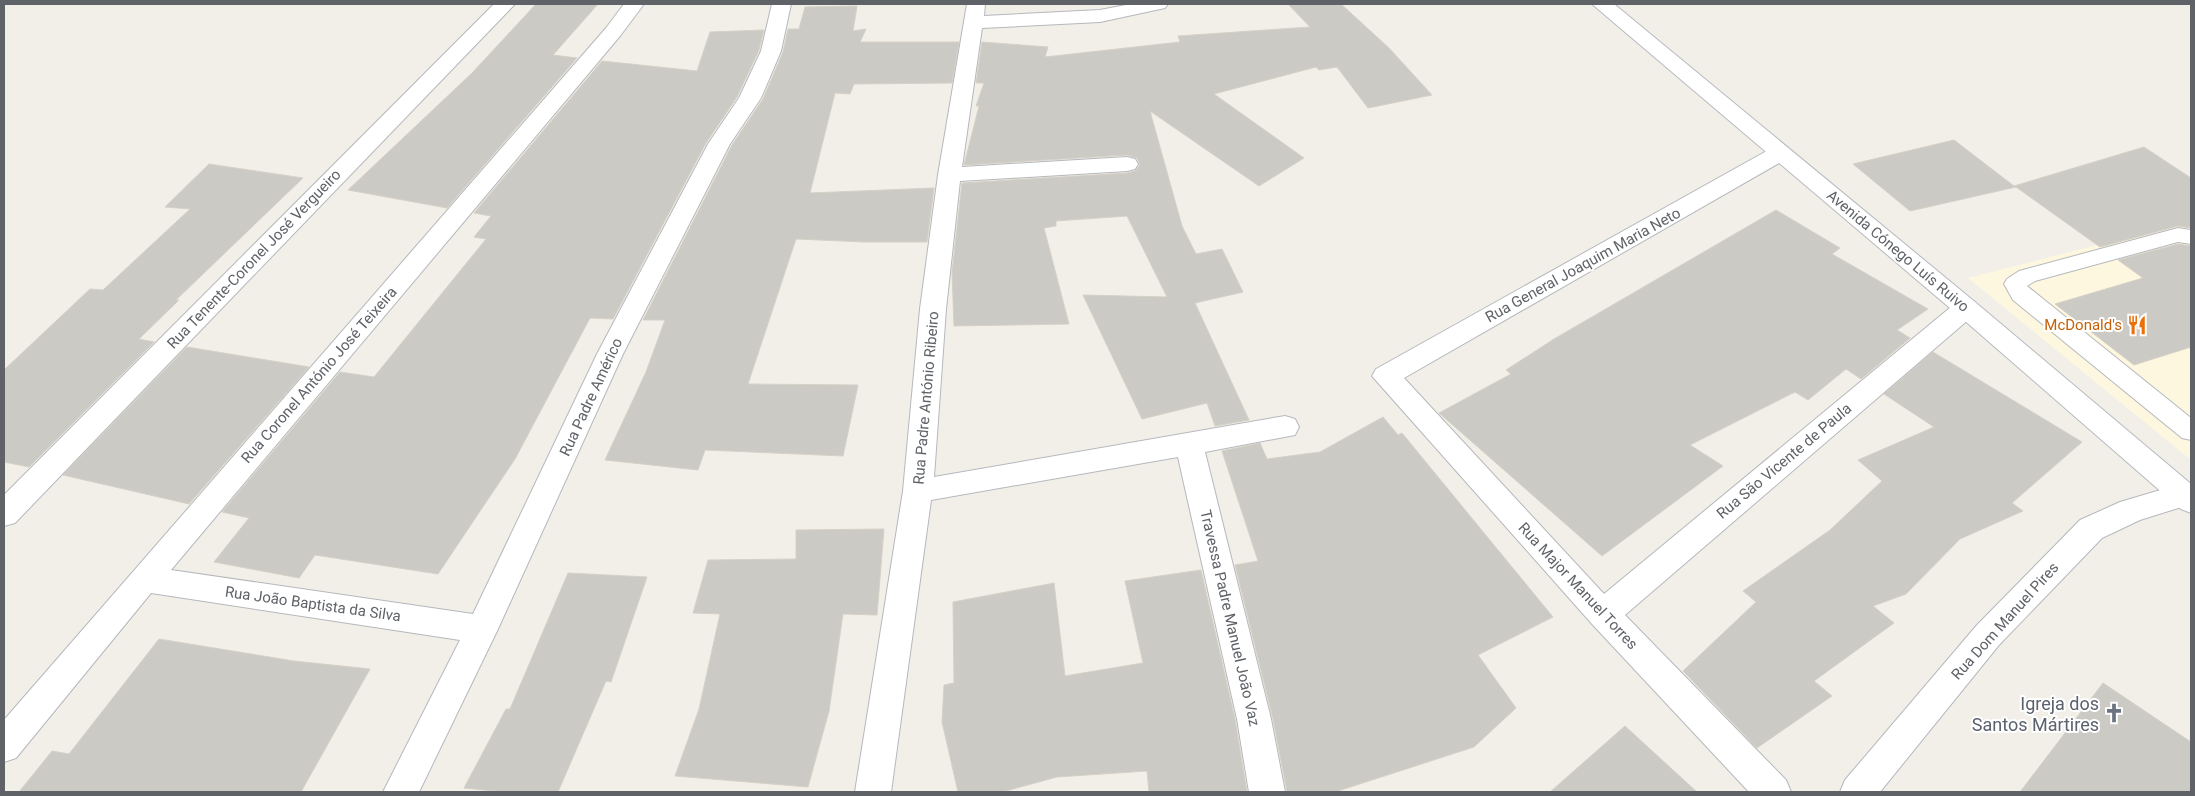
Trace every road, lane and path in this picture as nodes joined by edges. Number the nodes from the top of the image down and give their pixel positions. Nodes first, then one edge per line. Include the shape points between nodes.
1 (505, 4) edge
2 (634, 4) edge
3 (782, 4) edge
4 (1158, 4) edge
5 (1602, 4) edge
6 (975, 13) edge
7 (1780, 153) junction
8 (1127, 164) dead end
9 (949, 175) junction
10 (2191, 236) edge
11 (1966, 308) junction
12 (1386, 376) joint
13 (1285, 427) dead end
14 (2191, 431) edge
15 (1189, 444) junction
16 (918, 491) junction
17 (2188, 498) edge
18 (4, 514) edge
19 (144, 579) junction
20 (1603, 614) junction
21 (482, 629) junction
22 (4, 746) edge
23 (401, 792) edge
24 (873, 792) edge
25 (1267, 792) edge
26 (1773, 792) edge
27 (1858, 792) edge

1 - 18 street, Rua Tenente-Coronel José Vergueiro
2 - 19 street, Rua Coronel António José Teixeira via 614,32
3 - 21 street, Rua Padre Américo via 771,51 750,98 719,144 610,354
4 - 6 street via 1100,16
5 - 7 street, Avenida Cónego Luís Ruivo
6 - 9 street, Rua Padre António Ribeiro
7 - 11 street, Avenida Cónego Luís Ruivo
7 - 12 street, Rua General Joaquim Maria Neto
8 - 9 street
9 - 16 street, Rua Padre António Ribeiro via 933,309
10 - 14 lane via 2178,235 2055,268 2027,276 2015,284 2021,295
11 - 17 street, Avenida Cónego Luís Ruivo
11 - 20 street, Rua São Vicente de Paula
12 - 20 street, Rua Major Manuel Torres
13 - 15 street
15 - 16 street
15 - 25 street, Travessa Padre Manuel João Vaz via 1254,719
16 - 24 street, Rua Padre António Ribeiro
17 - 27 street, Rua Dom Manuel Pires via 2131,511 2091,528 1988,635
19 - 21 street, Rua João Baptista da Silva
19 - 22 street, Rua Coronel António José Teixeira
20 - 26 street, Rua Major Manuel Torres
21 - 23 street, Rua Padre Américo

